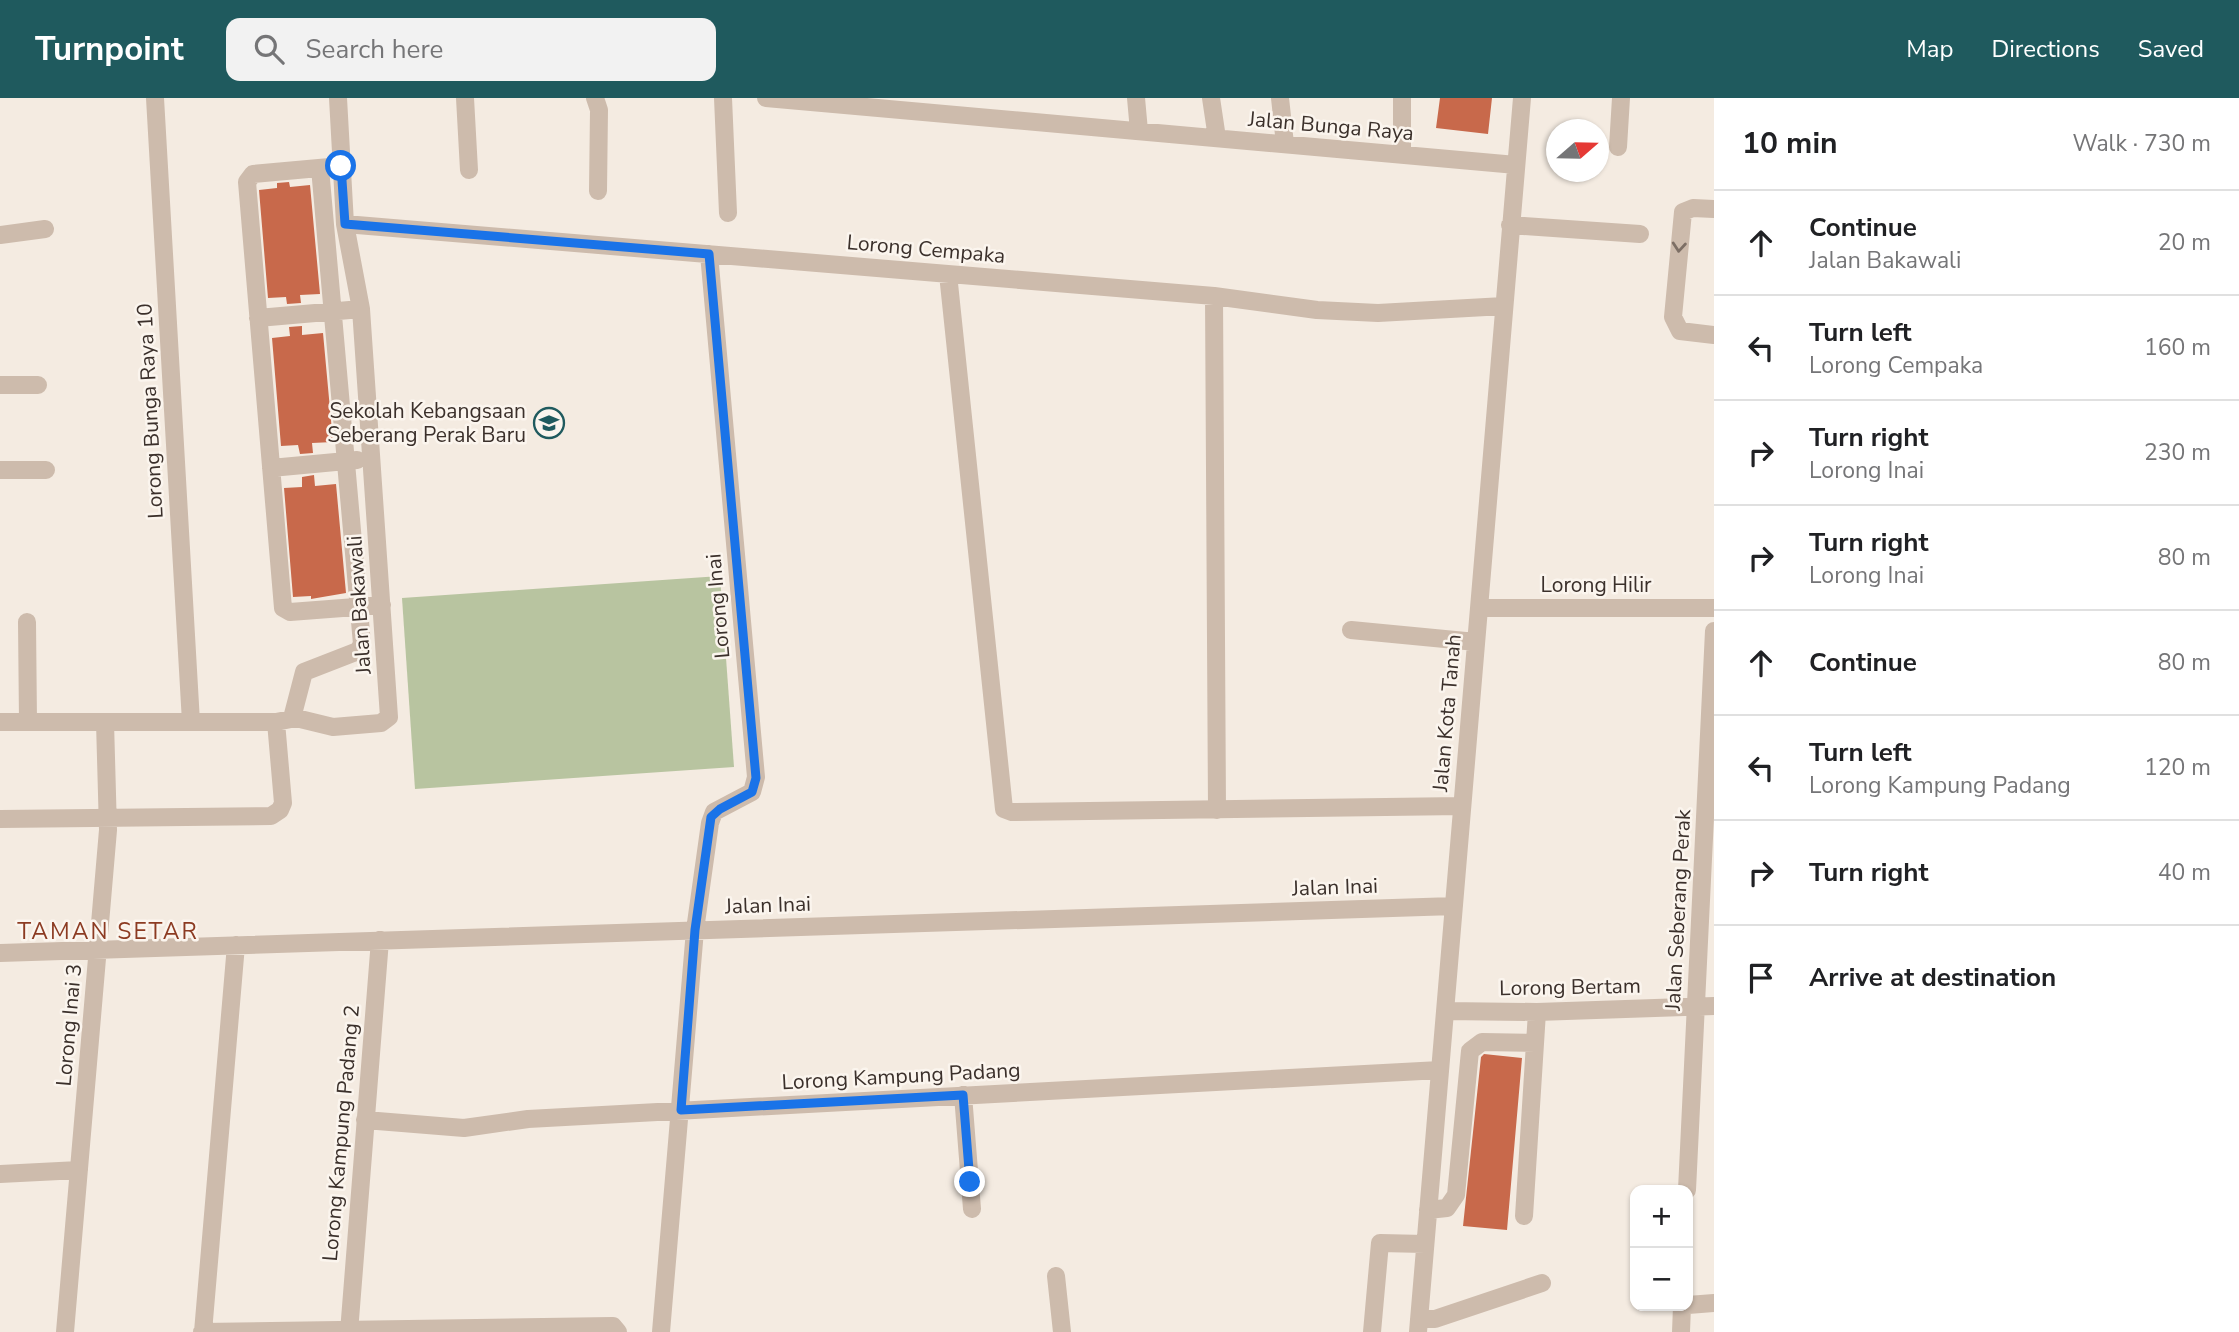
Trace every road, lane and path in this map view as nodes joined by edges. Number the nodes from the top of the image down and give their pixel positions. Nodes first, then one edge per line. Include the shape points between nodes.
1 (155, 98) edge
2 (338, 98) edge
3 (466, 98) edge
4 (595, 98) edge
5 (723, 98) edge
6 (766, 98) edge
7 (1136, 98) edge
8 (1211, 98) edge
9 (1279, 98) edge
10 (1402, 98) edge
11 (1522, 98) edge
12 (1621, 98) edge
13 (842, 101) edge
14 (1139, 131) junction
15 (1217, 138) junction
16 (1285, 144) junction
17 (1618, 147) dead end
18 (1402, 155) junction
19 (1516, 165) junction
20 (341, 166) junction
21 (320, 168) junction
22 (469, 170) dead end
23 (598, 191) dead end
24 (1714, 209) edge
25 (728, 213) dead end
26 (345, 224) junction
27 (1510, 225) junction
28 (45, 229) dead end
29 (1640, 234) dead end
30 (0, 235) edge
31 (709, 254) junction
32 (948, 274) junction
33 (1214, 296) junction
34 (1504, 306) junction
35 (360, 309) junction
36 (332, 312) junction
37 (258, 318) junction
38 (1714, 335) edge
39 (38, 384) dead end
40 (0, 385) edge
41 (371, 458) junction
42 (346, 461) junction
43 (271, 468) junction
44 (0, 470) edge
45 (46, 470) dead end
46 (382, 605) junction
47 (358, 607) junction
48 (1479, 608) junction
49 (1714, 608) edge
50 (27, 622) dead end
51 (1351, 630) dead end
52 (1714, 631) edge
53 (1476, 642) junction
54 (284, 720) junction
55 (0, 722) edge
56 (28, 722) junction
57 (105, 722) junction
58 (191, 722) junction
59 (1462, 806) junction
60 (1217, 810) junction
61 (109, 817) junction
62 (0, 819) edge
63 (1454, 906) junction
64 (695, 930) junction
65 (380, 940) junction
66 (236, 945) junction
67 (98, 950) junction
68 (0, 953) edge
69 (1695, 1006) junction
70 (1714, 1006) edge
71 (1445, 1011) junction
72 (1537, 1012) junction
73 (1535, 1043) junction
74 (1440, 1070) junction
75 (963, 1095) junction
76 (681, 1110) junction
77 (365, 1120) junction
78 (79, 1170) junction
79 (0, 1174) edge
80 (1687, 1185) edge
81 (972, 1209) dead end
82 (1429, 1210) junction
83 (1524, 1216) dead end
84 (1425, 1244) junction
85 (1056, 1276) dead end
86 (1542, 1283) dead end
87 (1714, 1303) edge
88 (1693, 1305) edge
89 (1682, 1311) edge
90 (1419, 1326) edge
91 (349, 1331) edge
92 (65, 1332) edge
93 (202, 1332) edge
94 (618, 1332) edge
95 (661, 1332) edge
96 (1062, 1332) edge
97 (1373, 1332) edge
98 (1681, 1332) edge

1 - 58 street, Lorong Bunga Raya 10
2 - 20 street, Jalan Bakawali
3 - 22 street
4 - 23 street via 599,110
5 - 25 street
6 - 13 street, Jalan Bunga Raya
7 - 14 street
8 - 15 street
9 - 16 street
10 - 18 street
11 - 19 street, Jalan Kota Tanah
12 - 17 street
13 - 14 street, Jalan Bunga Raya
14 - 15 street, Jalan Bunga Raya
15 - 16 street, Jalan Bunga Raya
16 - 18 street, Jalan Bunga Raya
18 - 19 street, Jalan Bunga Raya
19 - 27 street, Jalan Kota Tanah
20 - 21 street
20 - 26 street, Jalan Bakawali
21 - 36 street
21 - 37 street via 248,178
24 -> 38 street via 1682,212 1673,317 1680,331
26 - 31 street, Lorong Cempaka
26 - 35 street, Jalan Bakawali
27 - 29 street
27 - 34 street, Jalan Kota Tanah
28 - 30 street
31 - 32 street, Lorong Cempaka
31 - 64 street, Lorong Inai via 756,778 752,792 711,817
32 - 33 street, Lorong Cempaka
32 - 60 street via 1001,804 1012,813
33 - 34 street, Lorong Cempaka via 1378,313
33 - 60 street
34 - 48 street, Jalan Kota Tanah
35 - 36 street
35 - 41 street, Jalan Bakawali
36 - 37 street
36 - 42 street
37 - 43 street
39 - 40 street
41 - 42 street
41 - 46 street, Jalan Bakawali
42 - 43 street
42 - 47 street
43 - 47 street via 284,610
44 - 45 street
46 - 47 street
46 - 54 street, Jalan Bakawali via 387,720 333,727
47 - 54 street via 361,648 304,672
48 - 49 street, Lorong Hilir
48 - 53 street, Jalan Kota Tanah
50 - 56 street
51 - 53 street
52 - 69 street, Jalan Seberang Perak
53 - 59 street, Jalan Kota Tanah
54 - 58 street, Jalan Bakawali
54 - 61 street via 283,803 271,816
55 - 56 street, Jalan Bakawali
56 - 57 street, Jalan Bakawali
57 - 58 street, Jalan Bakawali
57 - 61 street, Lorong Inai 3
59 - 60 street
59 - 63 street, Jalan Kota Tanah
61 - 62 street
61 - 67 street, Lorong Inai 3
63 - 64 street, Jalan Inai
63 - 71 street, Jalan Kota Tanah
64 - 65 street, Jalan Inai
64 - 76 street
65 - 66 street, Jalan Inai
65 - 77 street, Lorong Kampung Padang 2
66 - 67 street, Jalan Inai
66 - 93 street
67 - 68 street, Jalan Inai
67 - 78 street, Lorong Inai 3
69 - 70 street, Lorong Bertam
69 - 72 street, Lorong Bertam
69 - 80 street, Jalan Seberang Perak
71 - 72 street, Lorong Bertam
71 - 74 street, Jalan Kota Tanah
72 - 73 street
73 - 82 street via 1482,1042 1470,1051 1456,1195 1447,1208
73 - 83 street
74 - 75 street, Lorong Kampung Padang
74 - 82 street, Jalan Kota Tanah
75 - 76 street, Lorong Kampung Padang
75 - 81 street
76 - 77 street, Lorong Kampung Padang via 520,1119 464,1128
76 - 95 street
77 - 91 street, Lorong Kampung Padang 2
78 - 79 street
78 - 92 street, Lorong Inai 3
82 - 84 street, Jalan Kota Tanah
84 - 90 street, Jalan Kota Tanah
84 - 97 street via 1380,1243
85 - 96 street
86 - 90 street
87 - 88 street
89 - 98 street
91 - 93 street
91 - 94 street via 613,1326

